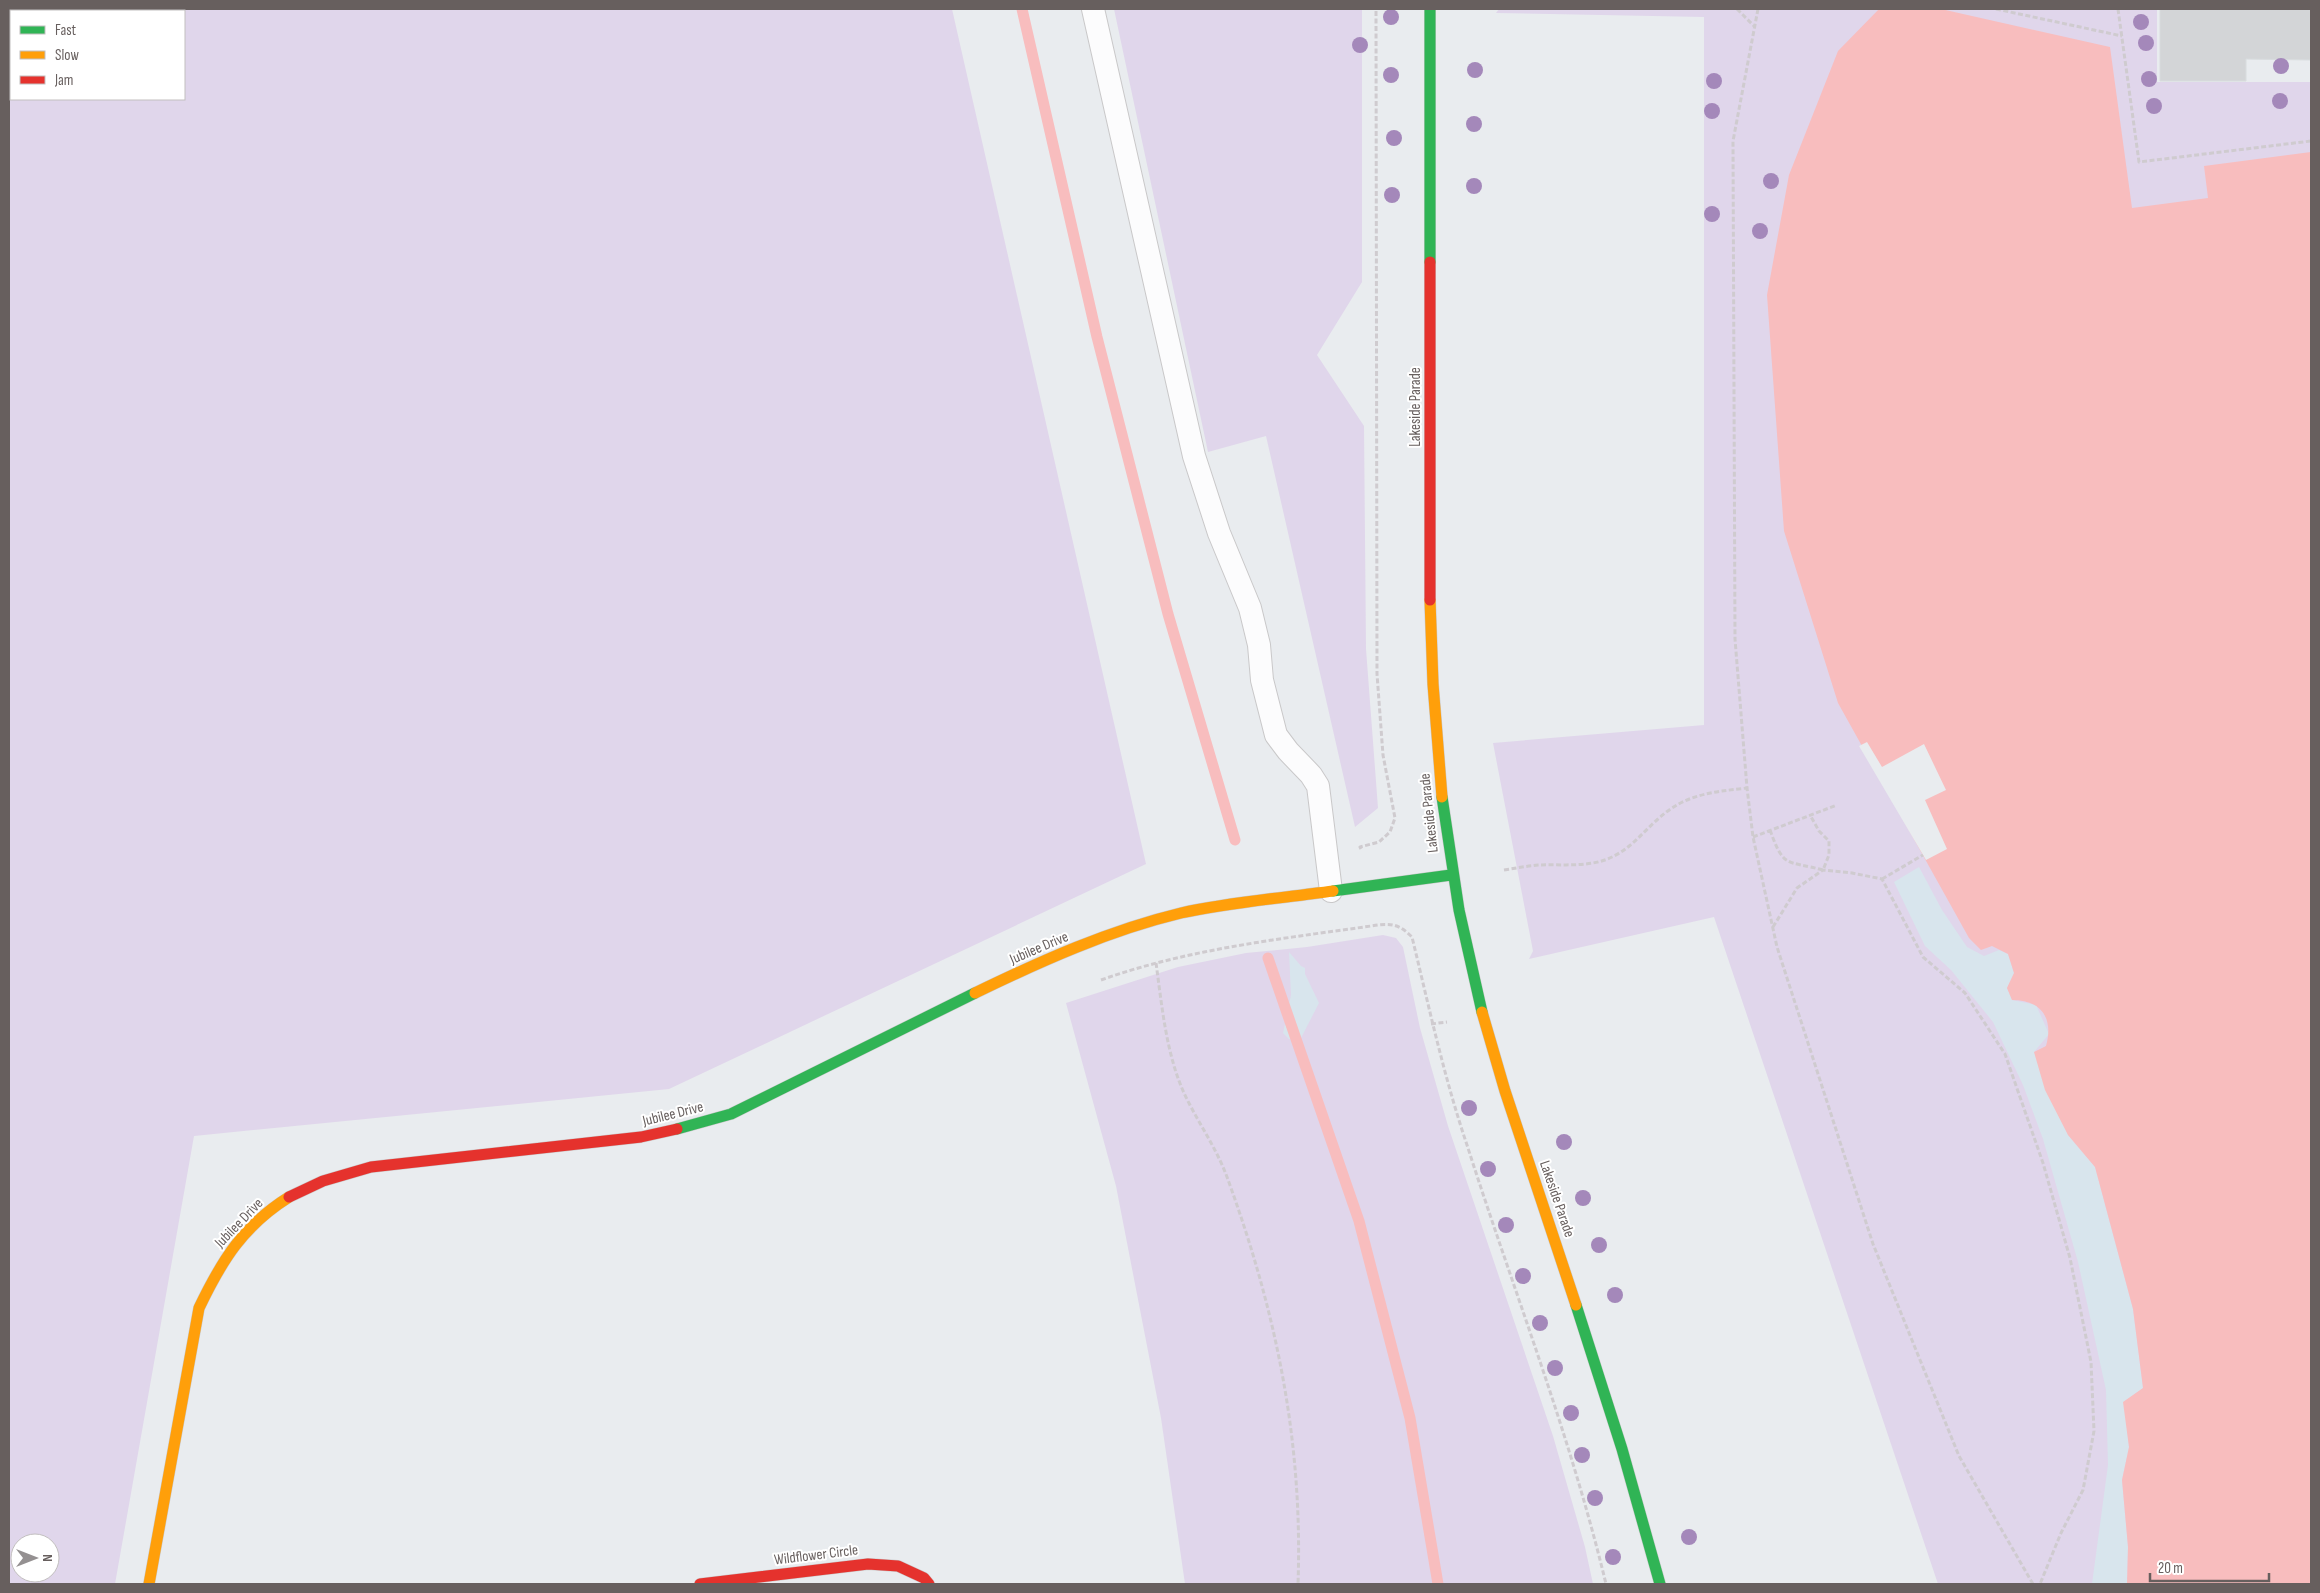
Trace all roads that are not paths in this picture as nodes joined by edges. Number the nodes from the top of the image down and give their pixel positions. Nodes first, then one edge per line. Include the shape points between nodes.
1 (1093, 9) edge
2 (1430, 9) edge
3 (1451, 874) junction
4 (1332, 891) junction
5 (149, 1584) edge
6 (700, 1584) edge
7 (929, 1584) edge
8 (1660, 1584) edge

1 - 4 lane via 1194,456 1218,533 1250,608 1259,645 1262,680 1276,735 1318,786
2 - 3 street, Lakeside Parade via 1432,660 1439,771
3 - 4 street, Jubilee Drive
3 - 8 street, Lakeside Parade via 1468,957 1506,1095 1603,1385
4 - 5 street, Jubilee Drive via 1182,914 1070,950 1014,974 731,1114 688,1128 641,1137 371,1167 329,1178 296,1193 263,1216 240,1239 216,1271 199,1308
6 - 7 street, Wildflower Circle via 868,1564 898,1566 924,1578

